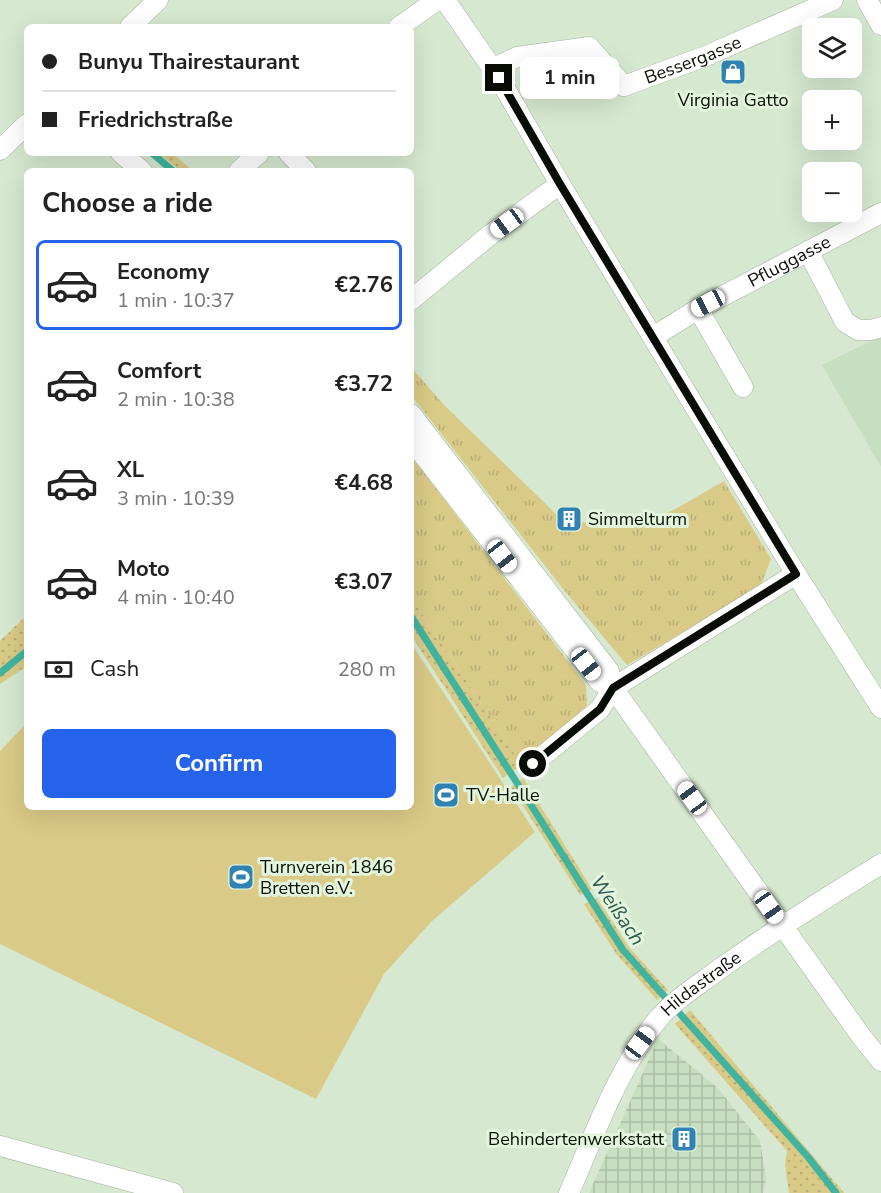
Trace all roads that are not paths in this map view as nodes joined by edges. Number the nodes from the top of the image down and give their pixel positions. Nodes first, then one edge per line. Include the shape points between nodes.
1 (158, 0) edge
2 (832, 0) edge
3 (867, 0) edge
4 (449, 2) edge
5 (133, 24) edge
6 (405, 24) edge
7 (881, 25) edge
8 (493, 68) junction
9 (24, 127) edge
10 (0, 150) edge
11 (124, 156) edge
12 (256, 156) edge
13 (292, 156) edge
14 (138, 168) edge
15 (242, 168) edge
16 (303, 168) edge
17 (560, 184) junction
18 (881, 213) edge
19 (808, 251) junction
20 (414, 297) edge
21 (698, 309) junction
22 (881, 327) edge
23 (653, 337) junction
24 (744, 387) dead end
25 (414, 418) edge
26 (414, 443) edge
27 (796, 574) junction
28 (613, 688) junction
29 (881, 708) edge
30 (533, 764) dead end
31 (881, 864) edge
32 (782, 925) junction
33 (881, 1060) edge
34 (0, 1146) edge
35 (173, 1193) edge
36 (569, 1193) edge

1 - 5 street
2 - 8 street, Bessergasse via 706,56 624,86 589,47 517,57
3 - 7 street
4 - 6 street
4 - 8 street
8 - 17 street
9 - 10 street
11 - 14 street
12 - 15 street
13 - 16 street
17 - 20 street
17 - 23 street
18 - 19 street, Pfluggasse
19 - 21 street, Pfluggasse
19 - 22 street via 845,322 858,330
21 - 23 street, Pfluggasse
21 - 24 street
23 - 27 street
25 - 28 street via 609,670
26 - 28 street via 600,682
27 - 28 street
27 - 29 street
28 - 30 street via 600,709
28 - 32 street
31 - 32 street, Hildastraße
32 - 33 street
32 - 36 street, Hildastraße via 683,996 659,1018 617,1082
34 - 35 street

